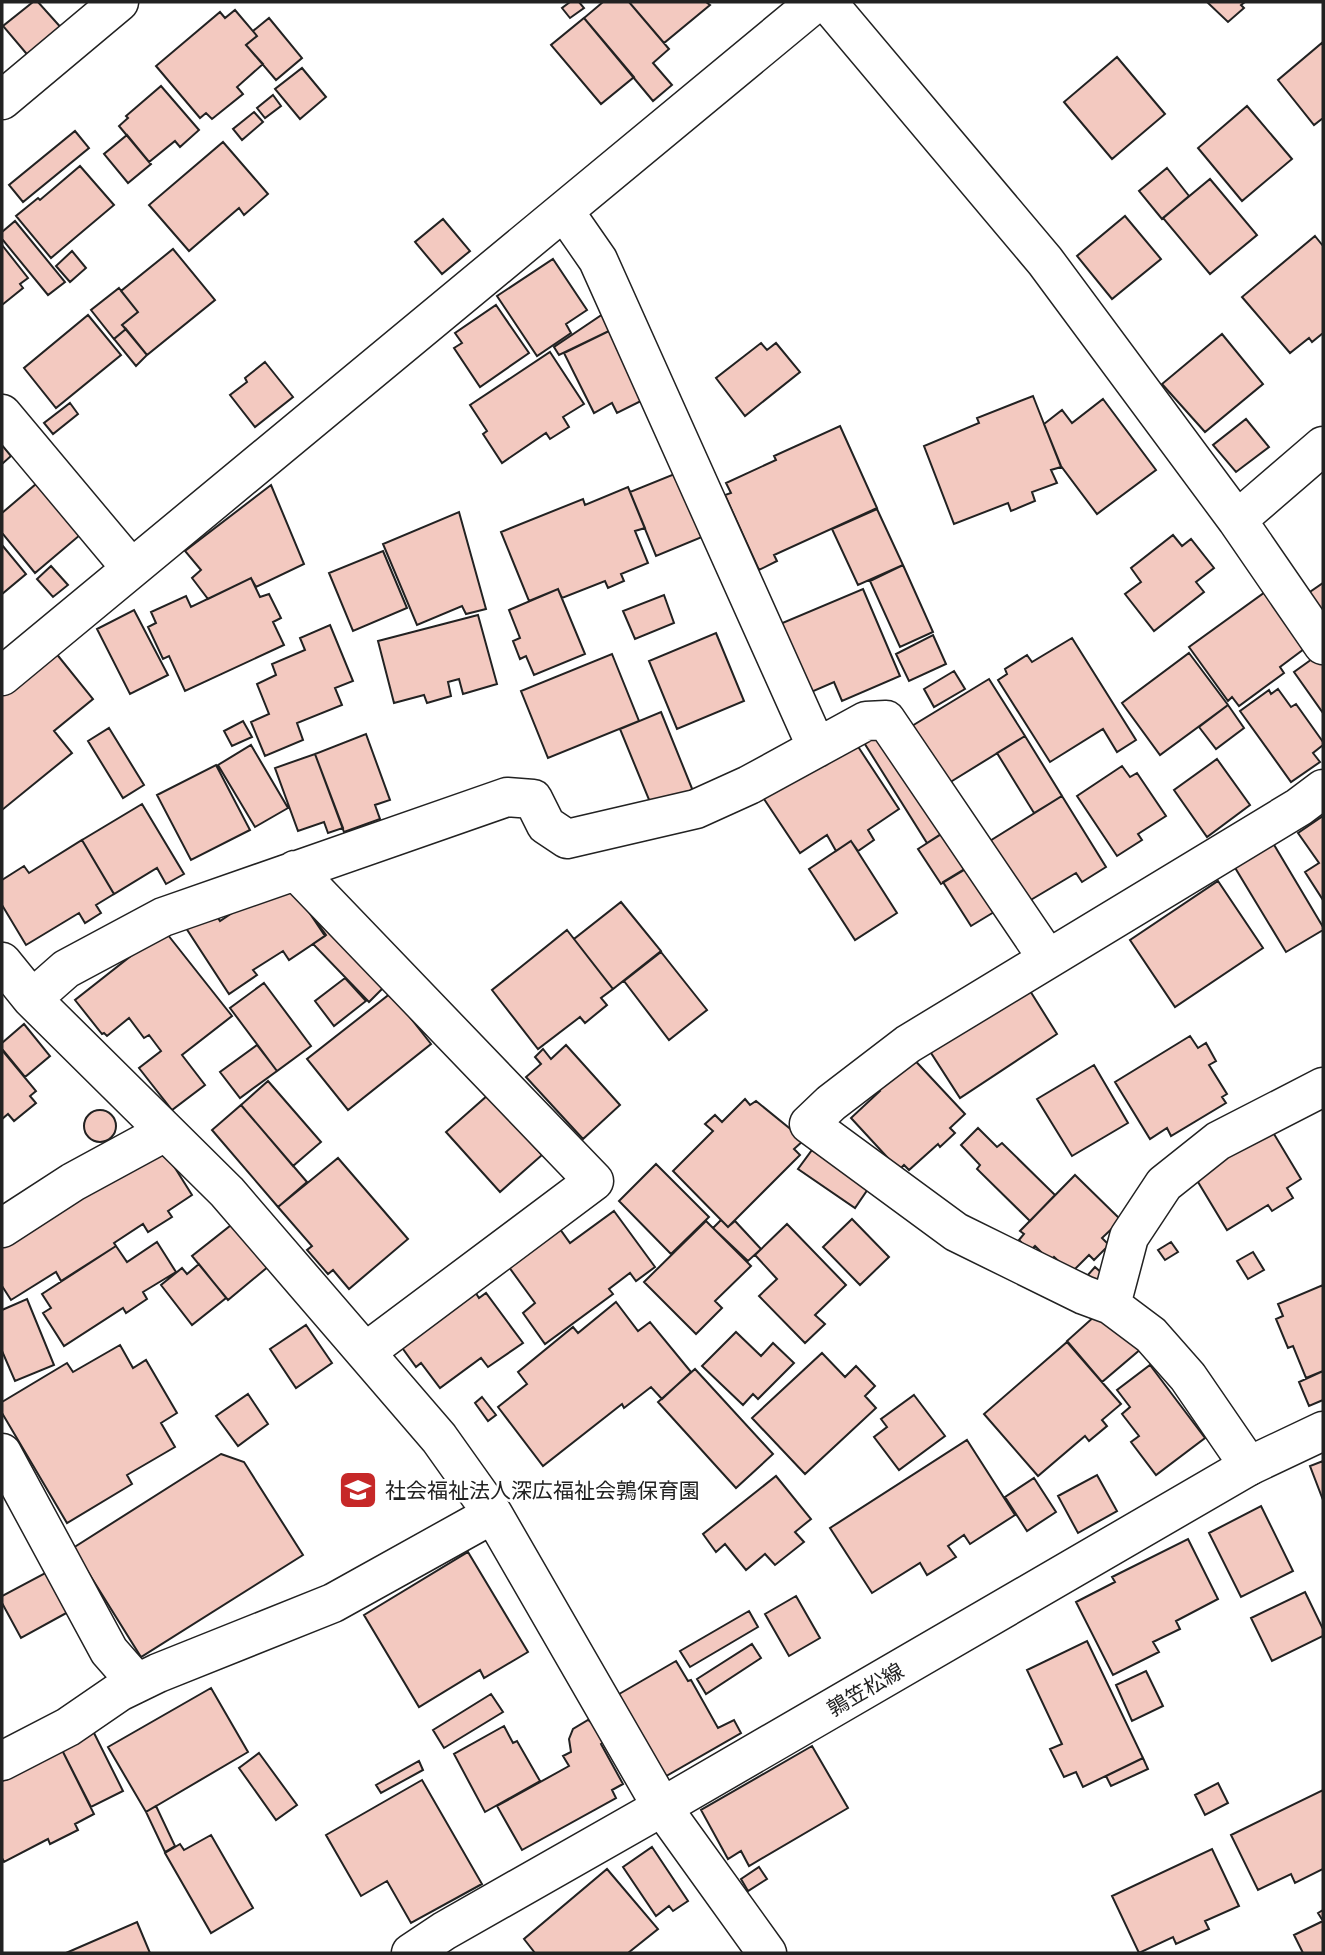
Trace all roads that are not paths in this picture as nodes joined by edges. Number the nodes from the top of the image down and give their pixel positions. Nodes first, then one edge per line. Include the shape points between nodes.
1 (119, 2) edge
2 (816, 2) edge
3 (827, 2) edge
4 (2, 100) edge
5 (564, 211) junction
6 (2, 414) edge
7 (1323, 446) edge
8 (1237, 520) junction
9 (131, 568) junction
10 (1323, 645) edge
11 (2, 676) edge
12 (817, 748) junction
13 (1323, 789) edge
14 (295, 870) junction
15 (1048, 959) junction
16 (2, 962) edge
17 (32, 999) junction
18 (1323, 1087) edge
19 (165, 1132) junction
20 (2, 1228) edge
21 (1111, 1305) junction
22 (366, 1352) junction
23 (1323, 1431) edge
24 (2, 1453) edge
25 (1249, 1466) junction
26 (493, 1514) junction
27 (137, 1683) junction
28 (2, 1761) edge
29 (662, 1807) junction
30 (411, 1953) edge
31 (767, 1953) edge

1 - 4 street
2 - 5 street
3 - 8 street via 1045,261
5 - 9 street
5 - 12 street via 598,260
6 - 9 street
7 - 8 street
8 - 10 street
9 - 11 street
12 - 14 street via 696,809 567,839 546,825 533,799 507,797
12 - 15 street via 866,721 886,720
13 - 15 street
14 - 17 street via 163,917 66,969
14 - 22 street via 594,1181
15 - 21 street via 908,1044 809,1124 956,1232
16 - 17 street
17 - 19 street
18 - 21 street via 1218,1141 1164,1184 1129,1237
19 - 20 street via 73,1182
19 - 22 street via 227,1192
21 - 25 street via 1151,1335 1188,1377
22 - 26 street via 439,1438
23 - 25 street, 鶉笠松線
24 - 27 street via 109,1651
25 - 29 street, 鶉笠松線
26 - 27 street via 333,1603
26 - 29 street
27 - 28 street via 68,1727
29 - 30 street, 鶉笠松線
29 - 31 street

